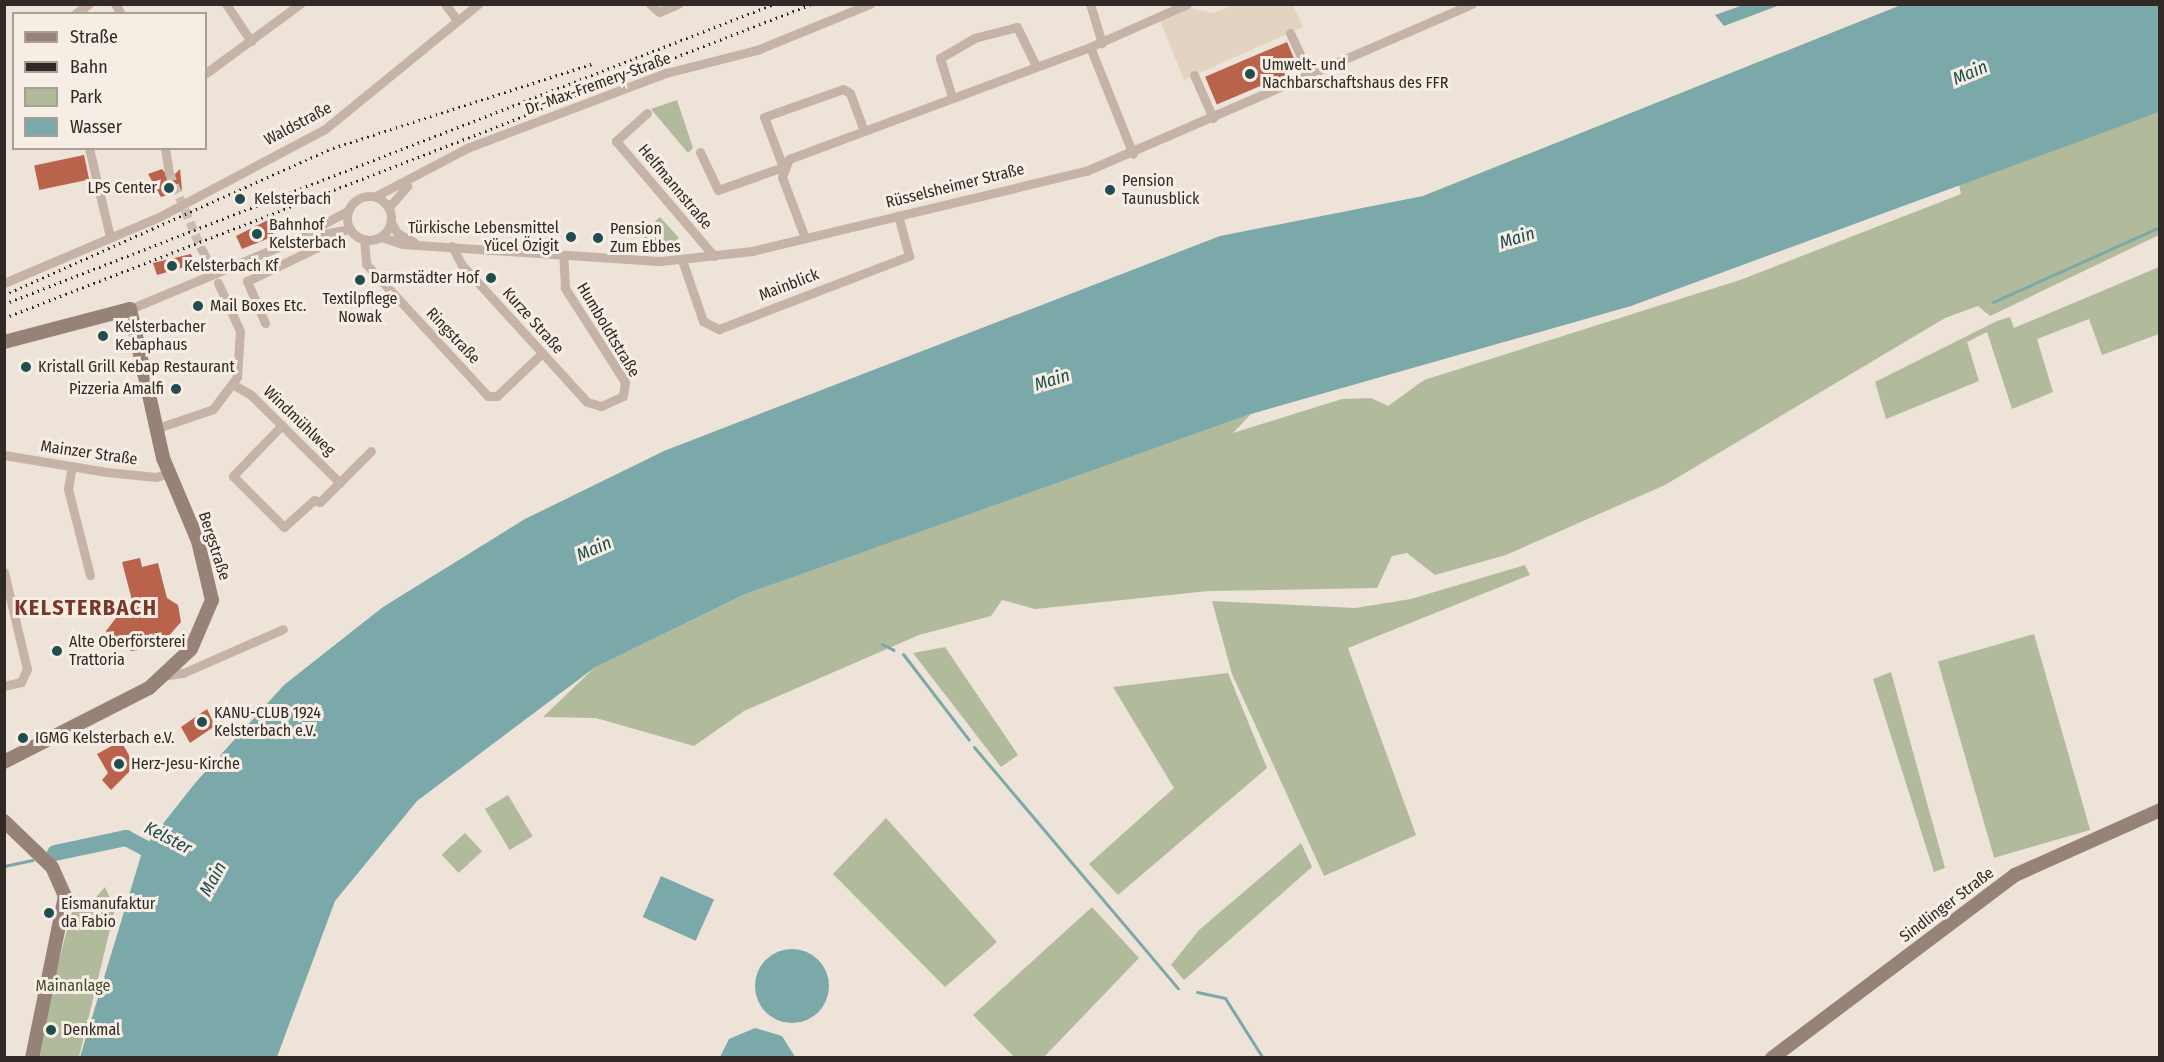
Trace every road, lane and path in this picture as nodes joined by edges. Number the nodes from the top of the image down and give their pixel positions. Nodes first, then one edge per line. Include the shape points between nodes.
1 (226, 4) edge
2 (300, 4) edge
3 (445, 4) edge
4 (478, 4) edge
5 (650, 4) edge
6 (678, 4) edge
7 (870, 4) edge
8 (1090, 4) edge
9 (1187, 4) edge
10 (1471, 4) edge
11 (458, 21) junction
12 (1290, 33) dead end
13 (251, 41) junction
14 (1102, 43) junction
15 (1090, 47) junction
16 (1036, 66) junction
17 (1306, 67) dead end
18 (207, 72) edge
19 (1194, 75) dead end
20 (952, 97) junction
21 (647, 113) dead end
22 (1213, 118) junction
23 (864, 131) junction
24 (89, 150) edge
25 (165, 150) edge
26 (700, 152) dead end
27 (1133, 154) junction
28 (783, 167) junction
29 (170, 172) tunnel mouth
30 (411, 182) junction
31 (375, 196) junction
32 (389, 207) junction
33 (348, 211) junction
34 (898, 215) junction
35 (391, 222) junction
36 (350, 229) junction
37 (320, 233) junction
38 (110, 237) junction
39 (381, 237) junction
40 (805, 238) junction
41 (297, 239) junction
42 (364, 239) junction
43 (415, 242) junction
44 (452, 246) junction
45 (202, 250) tunnel mouth
46 (563, 255) junction
47 (714, 256) junction
48 (682, 260) junction
49 (208, 262) dead end
50 (4, 283) edge
51 (218, 283) dead end
52 (130, 309) junction
53 (265, 323) dead end
54 (4, 342) edge
55 (542, 353) junction
56 (234, 385) junction
57 (601, 406) joint
58 (282, 425) junction
59 (155, 429) junction
60 (371, 450) dead end
61 (4, 455) edge
62 (72, 466) junction
63 (169, 472) junction
64 (340, 483) junction
65 (4, 572) edge
66 (90, 575) dead end
67 (283, 629) dead end
68 (162, 676) junction
69 (4, 686) edge
70 (4, 762) edge
71 (2160, 810) edge
72 (4, 821) edge
73 (32, 1058) edge
74 (1772, 1058) edge

1 - 13 street
2 - 13 street
3 - 11 street
4 - 11 street, Waldstraße
5 - 6 street via 659,12
7 - 30 street, Dr.-Max-Fremery-Straße via 747,54 666,73 467,148
8 - 14 street
9 - 14 street
10 - 22 street, Rüsselsheimer Straße
11 - 38 street, Waldstraße via 325,129 207,193
12 - 17 street
13 - 18 street
14 - 15 street
15 - 16 street
15 - 27 street
16 - 20 street
16 - 20 street via 1017,27 974,38 940,58
19 - 22 street
20 - 23 street
21 - 47 street, Helfmannstraße via 616,141
22 - 27 street, Rüsselsheimer Straße
23 - 28 street via 789,159
23 - 28 street via 850,93 843,89 764,117
24 - 38 street
25 - 29 street
26 - 28 street via 718,190
27 - 34 street, Rüsselsheimer Straße via 1086,171
28 - 40 street
30 - 31 street, Dr.-Max-Fremery-Straße
30 - 32 street, Dr.-Max-Fremery-Straße
31 - 32 street
31 - 33 street via 362,196
32 - 35 street
33 - 36 street
33 - 41 street
34 - 40 street, Rüsselsheimer Straße
34 - 48 street, Mainblick via 909,256 719,329 703,321
35 - 39 street
35 - 43 street via 397,233
36 - 37 street
36 - 42 street
37 - 41 street
37 - 53 street via 316,248 249,278
38 - 50 street, Waldstraße
39 - 42 street
39 - 43 street, Rüsselsheimer Straße
40 - 47 street, Rüsselsheimer Straße
41 - 52 street
42 - 55 street, Ringstraße via 366,264 488,396 497,396
43 - 44 street, Rüsselsheimer Straße
44 - 46 street, Rüsselsheimer Straße
44 - 55 street, Kurze Straße via 461,264
45 - 49 street
46 - 48 street, Rüsselsheimer Straße
46 - 57 street, Humboldtstraße via 565,288 625,382 623,396
47 - 48 street, Rüsselsheimer Straße
51 - 56 street via 242,344
52 - 54 street
52 - 59 street, Bergstraße
55 - 57 street, Kurze Straße via 587,402
56 - 58 street, Windmühlweg
56 - 59 street via 203,415
58 - 64 street, Windmühlweg
58 - 64 street via 235,480 285,527
59 - 63 street, Bergstraße
60 - 64 street
61 - 62 street, Mainzer Straße
62 - 63 street, Mainzer Straße via 156,477
62 - 66 street via 68,489
63 - 68 street, Bergstraße via 198,541 212,600 199,638
65 - 69 street via 26,677
67 - 68 street via 183,673
68 - 70 street, Bergstraße
71 - 74 street, Sindlinger Straße via 2015,875
72 - 73 street via 52,867 65,896

